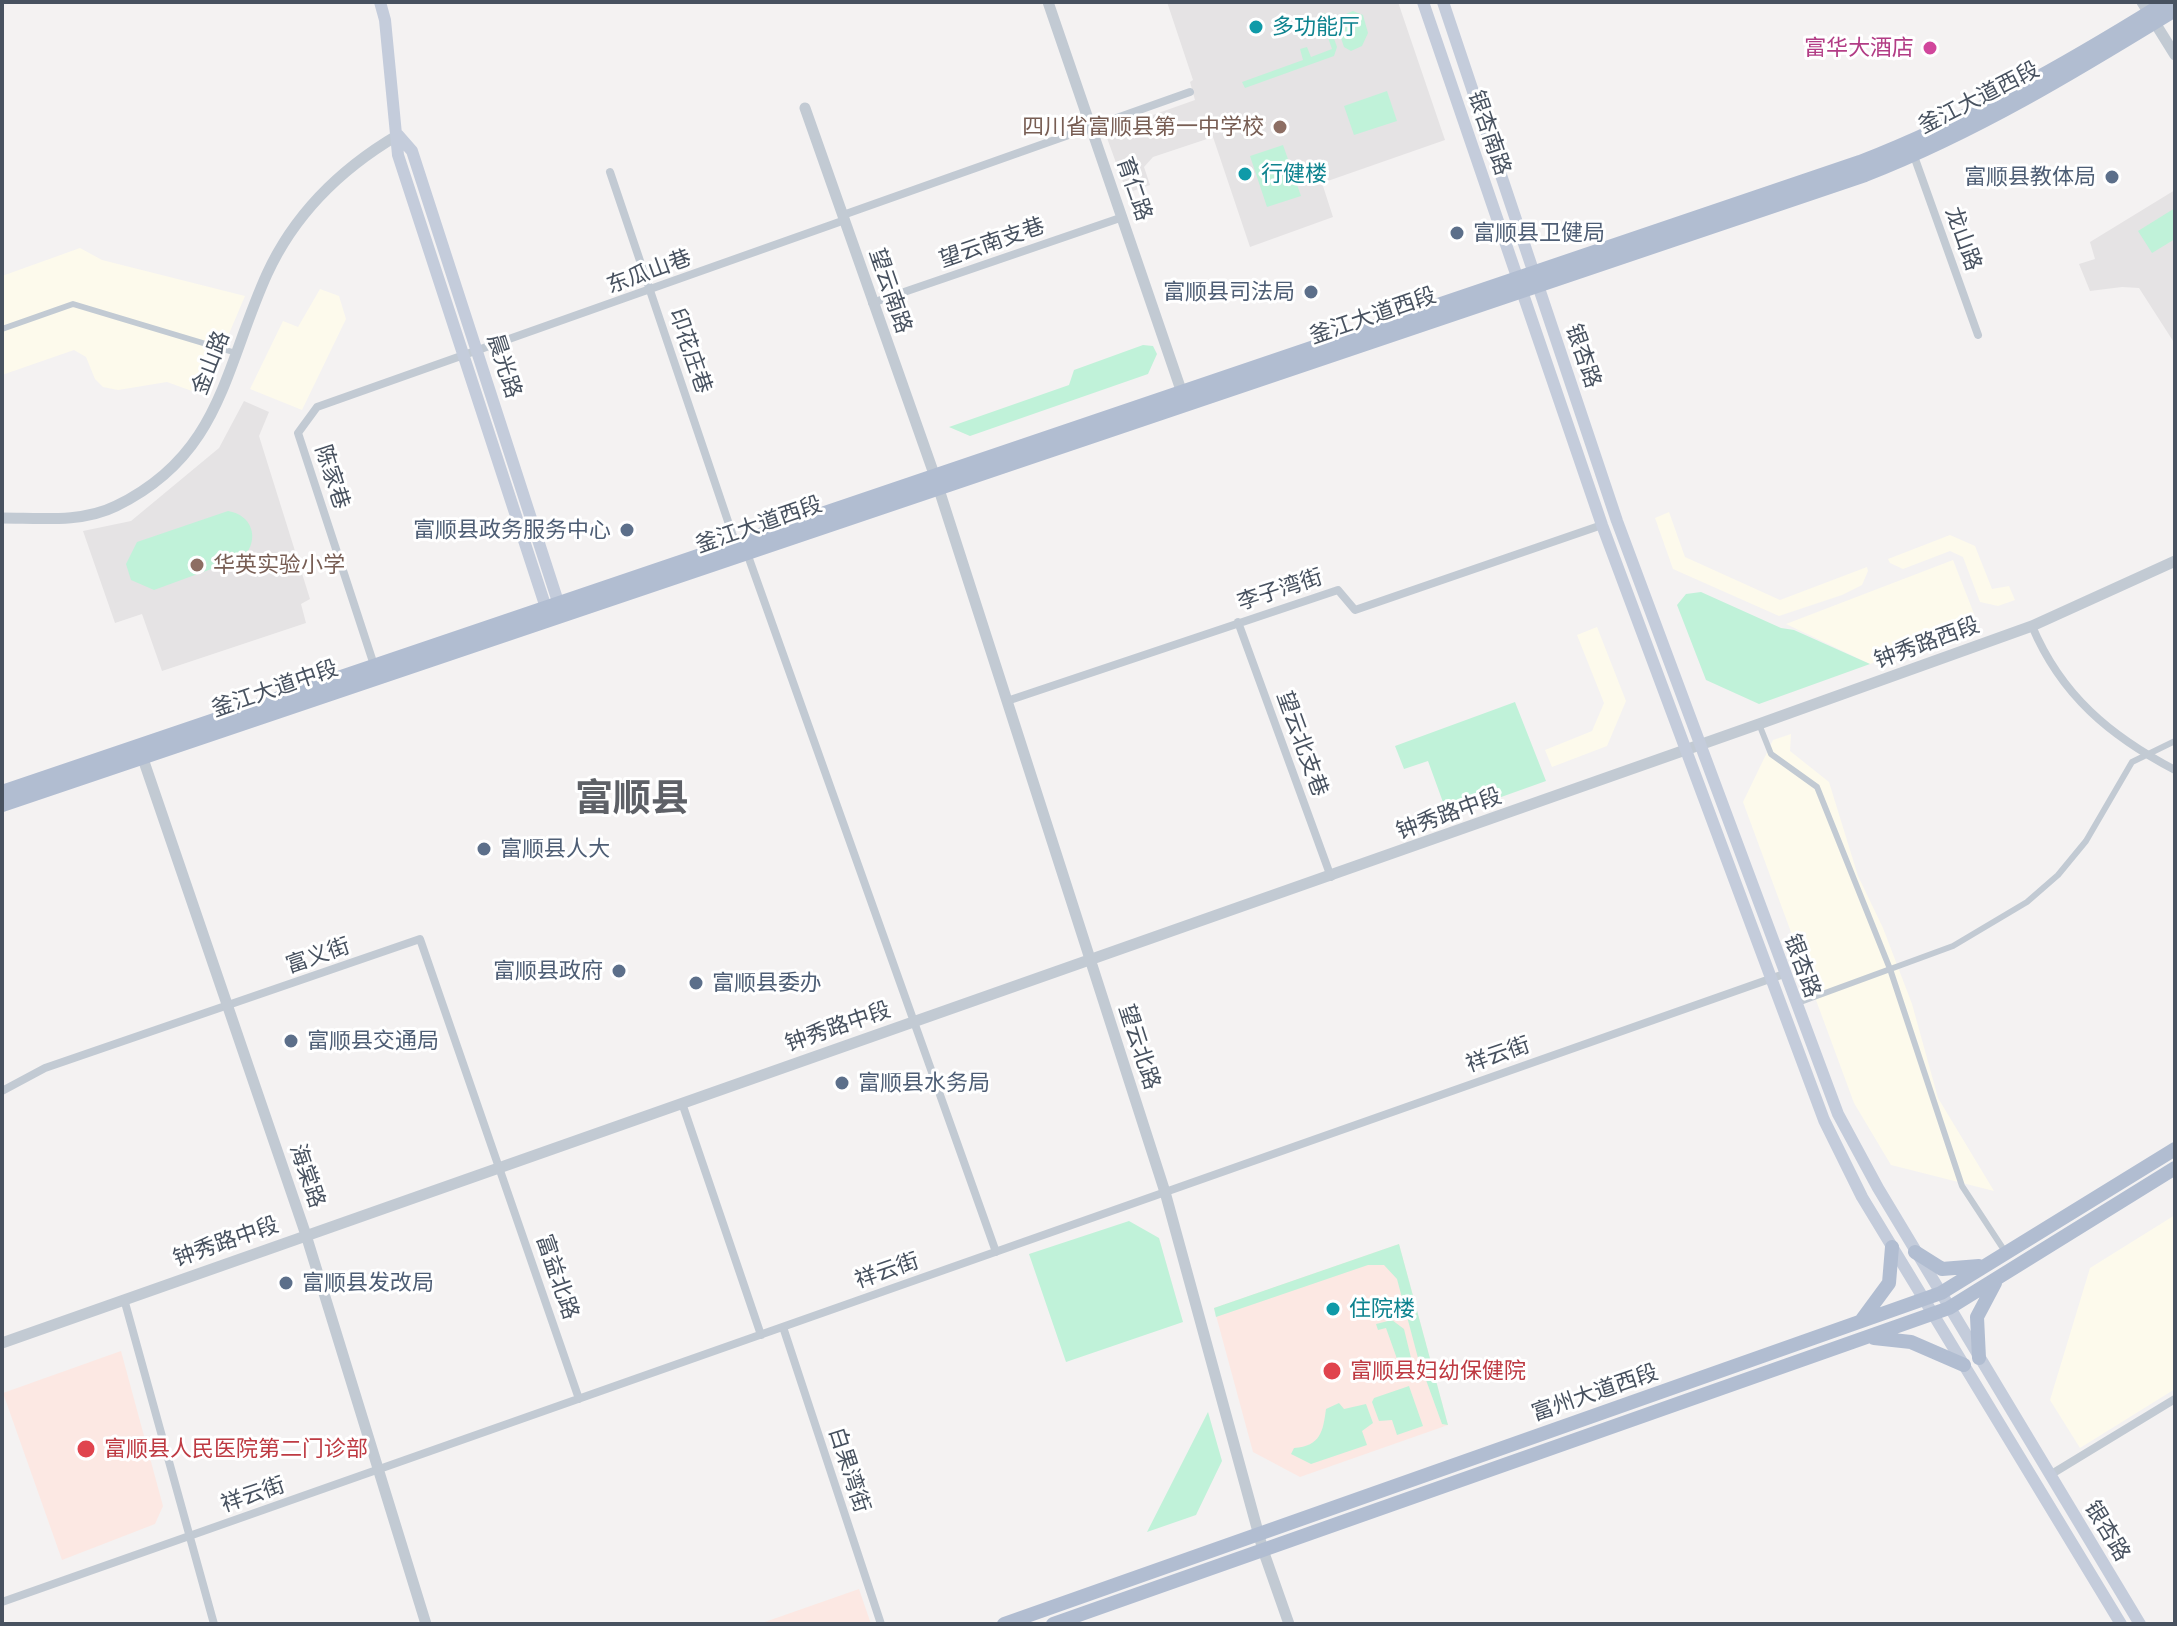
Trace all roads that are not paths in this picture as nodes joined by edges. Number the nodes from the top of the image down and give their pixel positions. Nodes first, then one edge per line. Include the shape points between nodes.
1 (380, 2) edge
2 (1048, 2) edge
3 (1423, 2) edge
4 (1443, 2) edge
5 (2166, 2) edge
6 (2175, 10) edge
7 (2149, 12) edge
8 (2175, 55) edge
9 (1190, 92) dead end
10 (805, 108) dead end
11 (1091, 127) junction
12 (398, 135) junction
13 (1914, 156) junction
14 (610, 172) dead end
15 (1123, 217) junction
16 (844, 218) junction
17 (1536, 278) junction
18 (1520, 283) junction
19 (651, 290) junction
20 (872, 303) junction
21 (2, 329) edge
22 (1978, 335) dead end
23 (479, 351) junction
24 (236, 353) junction
25 (464, 357) junction
26 (1181, 390) junction
27 (936, 481) junction
28 (2, 518) edge
29 (1602, 525) junction
30 (741, 547) junction
31 (2175, 561) edge
32 (554, 611) junction
33 (1238, 622) junction
34 (2032, 626) junction
35 (374, 665) junction
36 (1007, 701) junction
37 (1759, 724) junction
38 (2175, 741) edge
39 (1701, 745) junction
40 (1687, 750) junction
41 (141, 751) junction
42 (2145, 754) junction
43 (2175, 770) edge
44 (2, 792) edge
45 (2, 805) edge
46 (1332, 877) junction
47 (1090, 959) junction
48 (1890, 969) junction
49 (1784, 974) junction
50 (1770, 979) junction
51 (1795, 1004) junction
52 (227, 1006) junction
53 (913, 1021) junction
54 (2, 1091) edge
55 (682, 1103) junction
56 (2175, 1149) edge
57 (500, 1167) junction
58 (2175, 1168) edge
59 (1165, 1192) junction
60 (306, 1235) junction
61 (1892, 1247) junction
62 (996, 1252) junction
63 (1915, 1252) junction
64 (2006, 1253) junction
65 (1991, 1262) junction
66 (2001, 1276) junction
67 (1941, 1293) junction
68 (124, 1299) junction
69 (1924, 1299) junction
70 (1949, 1308) junction
71 (1933, 1314) junction
72 (1859, 1323) junction
73 (783, 1327) junction
74 (761, 1335) junction
75 (1866, 1338) junction
76 (2, 1343) edge
77 (1979, 1358) junction
78 (1964, 1365) junction
79 (579, 1399) junction
80 (2175, 1399) edge
81 (380, 1469) junction
82 (2050, 1475) junction
83 (1259, 1534) junction
84 (190, 1536) junction
85 (1263, 1550) junction
86 (2, 1602) edge
87 (214, 1624) edge
88 (426, 1624) edge
89 (881, 1624) edge
90 (1004, 1624) edge
91 (1053, 1624) edge
92 (1289, 1624) edge
93 (2121, 1624) edge
94 (2140, 1624) edge

1 - 12 main road, 晨光路
2 - 11 street, 育仁路
3 - 18 main road, 银杏南路
4 - 17 main road, 银杏南路
5 - 7 main road, 釜江大道西段
6 - 7 main road, 釜江大道西段
7 - 8 street
7 - 13 main road, 釜江大道西段 via 2034,97
7 - 17 main road, 釜江大道西段 via 2031,83 1910,143
9 - 11 street, 东瓜山巷
10 - 16 street, 望云南路
11 - 15 street, 育仁路
11 - 16 street, 东瓜山巷
12 - 23 main road, 晨光路 via 412,151
12 - 24 street, 金山路 via 358,158 332,181 292,229 268,272
12 - 25 main road, 晨光路 via 398,155
13 - 17 main road, 釜江大道西段
13 - 22 street, 龙山路
14 - 19 street, 印花庄巷
15 - 20 street, 望云南支巷
15 - 26 street, 育仁路
16 - 19 street, 东瓜山巷
16 - 20 street, 望云南路
17 - 18 main road, 釜江大道西段
17 - 39 main road, 银杏路 via 1617,521
18 - 26 main road, 釜江大道西段
18 - 27 main road, 釜江大道西段
18 - 29 main road, 银杏路
19 - 23 street, 东瓜山巷
19 - 30 street, 印花庄巷
20 - 27 street, 望云南路
21 - 24 street via 73,304
23 - 25 street, 东瓜山巷
23 - 32 main road, 晨光路
24 - 28 street, 金山路 via 201,436 180,461 141,491 115,507 86,515
25 - 32 main road, 晨光路
25 - 35 street, 陈家巷 via 317,407 298,433
26 - 27 main road, 釜江大道西段
27 - 30 main road, 釜江大道西段
27 - 36 street, 望云北路
29 - 33 street, 李子湾街 via 1355,610 1338,590
29 - 40 main road, 银杏路
30 - 32 main road, 釜江大道西段
30 - 53 street, 印花庄巷
31 - 34 street, 钟秀路西段
32 - 35 main road, 釜江大道中段
32 - 41 main road, 釜江大道中段
33 - 36 street, 李子湾街
33 - 46 street, 望云北支巷
34 - 37 street, 钟秀路西段
34 - 42 street via 2060,680 2082,707
35 - 41 main road, 釜江大道中段
36 - 47 street, 望云北路
37 - 39 street, 钟秀路西段
37 - 48 street via 1771,754 1817,787
38 - 42 street
39 - 40 street, 钟秀路西段
39 - 49 main road, 银杏路
40 - 46 street, 钟秀路中段
40 - 50 main road, 银杏路
41 - 44 main road, 釜江大道中段
41 - 45 main road, 釜江大道中段
41 - 52 street, 海棠路
42 - 43 street
42 - 48 street via 2132,762 2086,841 2027,902 1953,946
46 - 47 street, 钟秀路中段
47 - 53 street, 钟秀路中段
47 - 59 street, 望云北路
48 - 51 street
48 - 64 street via 1962,1186
49 - 50 street, 祥云街
49 - 51 main road, 银杏路
50 - 59 street, 祥云街
50 - 61 main road, 银杏路 via 1843,1162
51 - 63 main road, 银杏路 via 1838,1114
52 - 54 street, 富义街 via 45,1068
52 - 57 street, 富义街 via 420,939
52 - 60 street, 海棠路
53 - 55 street, 钟秀路中段
53 - 62 street, 印花庄巷
55 - 57 street, 钟秀路中段
55 - 74 street
56 - 64 main road, 富州大道西段
57 - 60 street, 钟秀路中段
57 - 79 street, 富益北路
58 - 66 main road, 富州大道西段
59 - 62 street, 祥云街
59 - 83 street, 望云北路
60 - 68 street, 钟秀路中段
60 - 81 street, 海棠路
61 - 69 main road, 银杏路
61 - 72 main road via 1889,1283
62 - 73 street, 祥云街
63 - 65 main road via 1942,1269
63 - 67 main road, 银杏路
64 - 65 main road, 富州大道西段
65 - 67 main road, 富州大道西段
66 - 70 main road, 富州大道西段
66 - 77 main road via 1977,1317
67 - 69 main road, 富州大道西段
67 - 70 main road, 银杏路
68 - 76 street, 钟秀路中段
68 - 84 street
69 - 71 main road, 银杏路
69 - 72 main road, 富州大道西段
70 - 71 main road, 富州大道西段
70 - 77 main road, 银杏路
71 - 75 main road, 富州大道西段
71 - 78 main road, 银杏路
72 - 83 main road, 富州大道西段
73 - 74 street, 祥云街
73 - 89 street, 白果湾街
74 - 79 street, 祥云街
75 - 78 main road via 1911,1342
75 - 85 main road, 富州大道西段
77 - 82 main road, 银杏路
78 - 93 main road, 银杏路
79 - 81 street, 祥云街
80 - 82 street
81 - 84 street, 祥云街
81 - 88 street, 海棠路
82 - 94 main road, 银杏路
83 - 85 street, 望云北路
83 - 90 main road, 富州大道西段
84 - 86 street, 祥云街
84 - 87 street
85 - 91 main road, 富州大道西段
85 - 92 street, 望云北路

